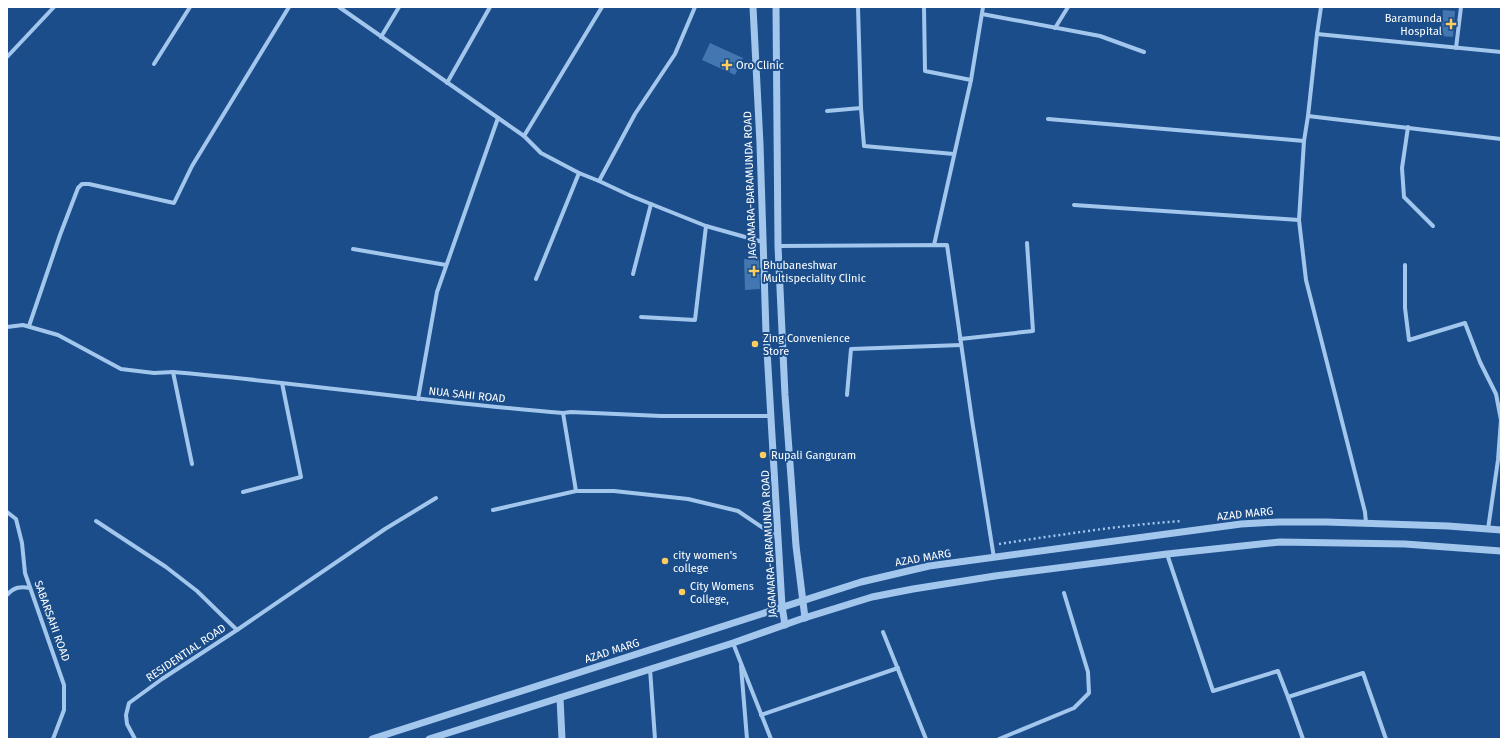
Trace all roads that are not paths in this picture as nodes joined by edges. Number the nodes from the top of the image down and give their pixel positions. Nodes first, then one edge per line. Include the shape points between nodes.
1 (54, 7) edge
2 (190, 7) edge
3 (289, 7) edge
4 (339, 7) edge
5 (399, 7) edge
6 (490, 7) edge
7 (602, 7) edge
8 (695, 7) edge
9 (753, 7) edge
10 (776, 7) edge
11 (858, 7) edge
12 (924, 7) edge
13 (983, 7) edge
14 (1068, 7) edge
15 (1321, 7) edge
16 (1461, 7) edge
17 (982, 14) junction
18 (1055, 28) junction
19 (1317, 34) junction
20 (381, 37) junction
21 (1456, 48) junction
22 (1144, 52) dead end
23 (1501, 52) edge
24 (7, 57) edge
25 (154, 64) dead end
26 (971, 80) junction
27 (448, 83) junction
28 (861, 108) junction
29 (826, 111) dead end
30 (1308, 116) junction
31 (498, 118) junction
32 (1048, 119) dead end
33 (1408, 127) junction
34 (524, 136) junction
35 (1501, 139) edge
36 (1304, 141) junction
37 (954, 154) junction
38 (579, 173) junction
39 (599, 181) junction
40 (652, 204) junction
41 (1074, 205) dead end
42 (1300, 220) junction
43 (706, 226) junction
44 (1433, 226) dead end
45 (763, 242) junction
46 (1027, 243) dead end
47 (934, 245) junction
48 (778, 246) junction
49 (353, 249) dead end
50 (446, 265) junction
51 (1405, 265) dead end
52 (633, 274) dead end
53 (536, 279) dead end
54 (641, 317) dead end
55 (29, 326) junction
56 (7, 327) edge
57 (960, 339) junction
58 (961, 345) junction
59 (174, 372) junction
60 (282, 383) junction
61 (847, 395) dead end
62 (418, 399) junction
63 (563, 413) junction
64 (772, 416) junction
65 (192, 464) dead end
66 (576, 491) junction
67 (243, 492) dead end
68 (436, 498) dead end
69 (493, 510) dead end
70 (7, 512) edge
71 (96, 521) dead end
72 (1366, 523) junction
73 (1488, 529) junction
74 (1501, 530) edge
75 (779, 538) junction
76 (1501, 551) edge
77 (1167, 554) junction
78 (994, 558) junction
79 (30, 588) junction
80 (1064, 593) dead end
81 (7, 594) edge
82 (803, 600) junction
83 (782, 606) junction
84 (806, 618) junction
85 (784, 625) junction
86 (237, 630) junction
87 (883, 632) dead end
88 (733, 643) junction
89 (740, 660) junction
90 (898, 668) junction
91 (650, 669) junction
92 (1288, 697) junction
93 (560, 698) junction
94 (761, 715) junction
95 (52, 739) edge
96 (135, 739) edge
97 (372, 739) edge
98 (430, 739) edge
99 (562, 739) edge
100 (655, 739) edge
101 (747, 739) edge
102 (770, 739) edge
103 (926, 739) edge
104 (999, 739) edge
105 (1303, 739) edge
106 (1386, 739) edge

1 - 24 street
2 - 25 street
3 - 55 street via 192,166 174,203 89,184 82,184 78,188
4 - 20 street
5 - 20 street
6 - 27 street
7 - 34 street
8 - 39 street via 676,54 634,114
9 - 45 street, JAGAMARA-BARAMUNDA ROAD
10 - 48 street
11 - 28 street
12 - 26 street via 925,71
13 - 17 street
14 - 18 street
15 - 19 street
16 - 21 street
17 - 18 street
17 - 26 street
18 - 22 street via 1100,36
19 - 21 street
19 - 30 street
20 - 27 street
21 - 23 street
26 - 37 street
27 - 31 street
28 - 29 street
28 - 37 street via 864,146
30 - 33 street
30 - 36 street
31 - 34 street
31 - 50 street
32 - 36 street
33 - 35 street
33 - 44 street via 1402,168 1404,197
34 - 38 street via 541,154
36 - 42 street
37 - 47 street
38 - 39 street
38 - 53 street
39 - 40 street
40 - 43 street
40 - 52 street
41 - 42 street
42 - 72 street via 1306,280
43 - 45 street
43 - 54 street via 695,320
45 - 64 street, JAGAMARA-BARAMUNDA ROAD
46 - 57 street via 1033,331
47 - 48 street
47 - 57 street via 947,245
48 - 82 street via 785,395 796,546
49 - 50 street
50 - 62 street via 437,292
51 - 73 street via 1405,308 1409,340 1465,323 1496,394 1500,420 1498,460
55 - 56 street, NUA SAHI ROAD
55 - 59 street, NUA SAHI ROAD via 58,335 121,369 154,373
57 - 58 street
58 - 61 street via 851,349
58 - 78 street
59 - 60 street, NUA SAHI ROAD
59 - 65 street
60 - 62 street, NUA SAHI ROAD
60 - 67 street via 301,477
62 - 63 street, NUA SAHI ROAD
63 - 64 street, NUA SAHI ROAD
63 - 66 street
64 - 75 street, JAGAMARA-BARAMUNDA ROAD
66 - 69 street
66 - 75 street via 614,491 695,501 738,511
68 - 86 street via 385,529
70 - 79 street, SABARSAHI ROAD via 16,520
71 - 86 street, RESIDENTIAL ROAD via 166,567 197,591
72 - 73 street, AZAD MARG
72 - 78 street, AZAD MARG via 1241,524
73 - 74 street, AZAD MARG
75 - 83 street, JAGAMARA-BARAMUNDA ROAD
76 - 77 street via 1405,544 1280,542
77 - 84 street via 913,589 872,597
77 - 92 street via 1213,691 1278,671
78 - 82 street, AZAD MARG via 921,568 861,582
79 - 81 street via 20,586
79 - 95 street, SABARSAHI ROAD via 64,685 64,710
80 - 104 street via 1088,672 1089,694 1074,708
82 - 83 street, AZAD MARG
82 - 84 street
83 - 85 street, JAGAMARA-BARAMUNDA ROAD
83 - 97 street, AZAD MARG
84 - 85 street
85 - 88 street
86 - 96 street, RESIDENTIAL ROAD via 129,703 127,724
87 - 90 street
88 - 89 street
88 - 91 street
89 - 94 street
89 - 101 street
90 - 94 street
90 - 103 street
91 - 93 street
91 - 100 street
92 - 105 street
92 - 106 street via 1364,673
93 - 98 street
93 - 99 street
94 - 102 street

